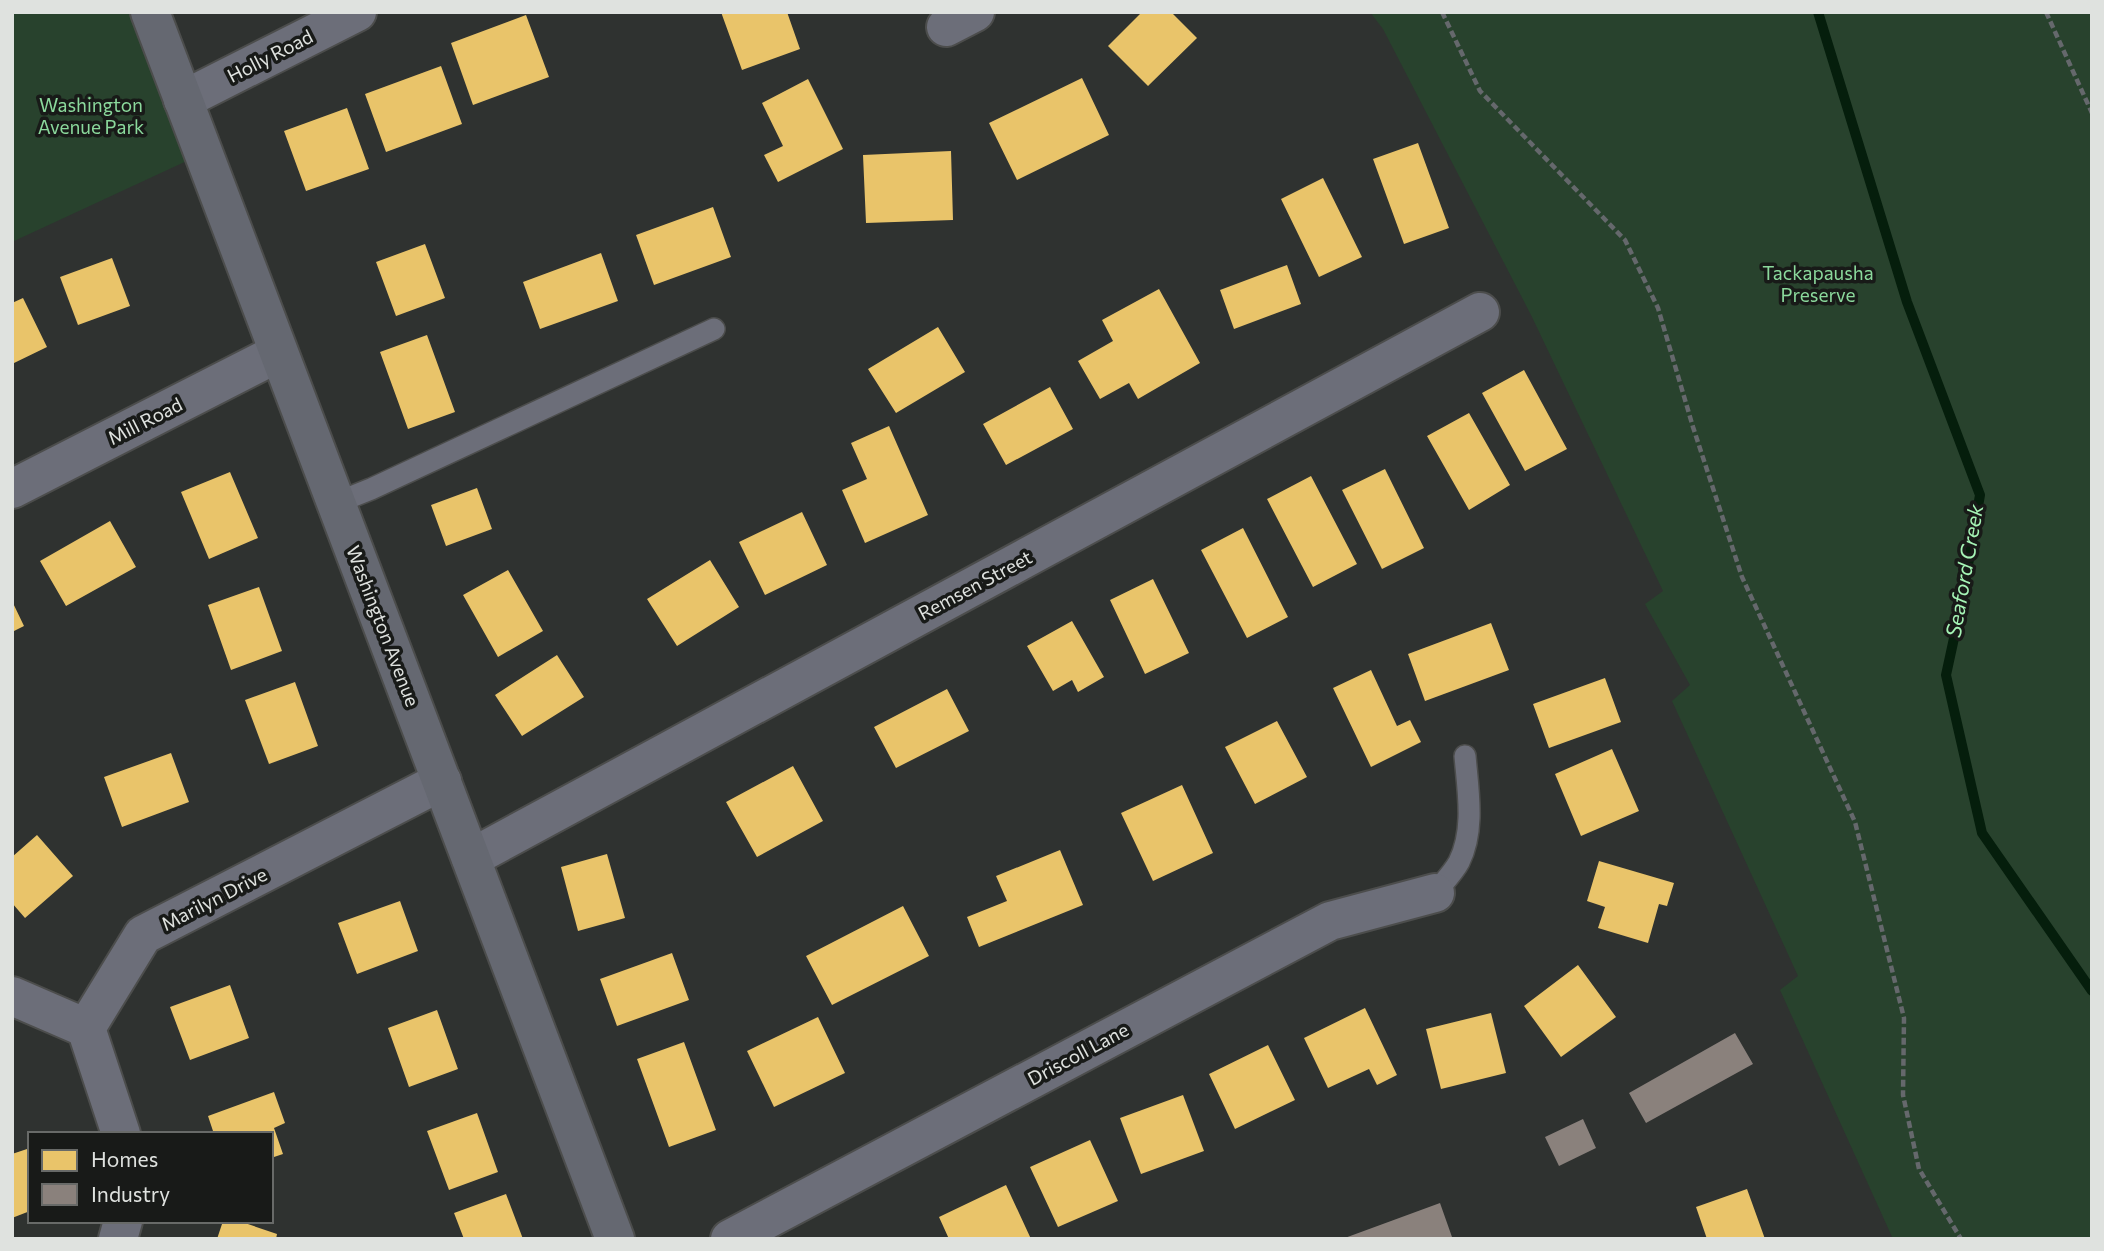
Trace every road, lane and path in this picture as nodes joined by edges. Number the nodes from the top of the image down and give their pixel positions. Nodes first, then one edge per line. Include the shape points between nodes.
1 (150, 12) edge
2 (358, 12) edge
3 (1442, 12) edge
4 (2046, 12) edge
5 (183, 100) junction
6 (2092, 113) edge
7 (1480, 312) dead end
8 (714, 329) dead end
9 (278, 353) junction
10 (12, 489) edge
11 (336, 503) junction
12 (1465, 756) dead end
13 (442, 781) junction
14 (471, 858) junction
15 (1435, 893) joint
16 (12, 996) edge
17 (86, 1028) junction
18 (120, 1132) edge
19 (615, 1239) edge
20 (730, 1239) edge
21 (1961, 1239) edge

1 - 5 street, Washington Avenue
2 - 5 street, Holly Road
3 - 21 path via 1480,91 1625,240 1658,308 1742,577 1855,822 1904,1018 1903,1095 1919,1169
4 - 6 path
5 - 9 street, Washington Avenue
7 - 14 street, Remsen Street
8 - 11 lane
9 - 10 street, Mill Road
9 - 11 street, Washington Avenue
11 - 13 street, Washington Avenue
12 - 15 lane via 1469,803 1465,846
13 - 14 street, Washington Avenue
13 - 17 street, Marilyn Drive via 144,935
14 - 19 street, Washington Avenue
15 - 20 street, Driscoll Lane via 1330,921
16 - 17 street
17 - 18 street

